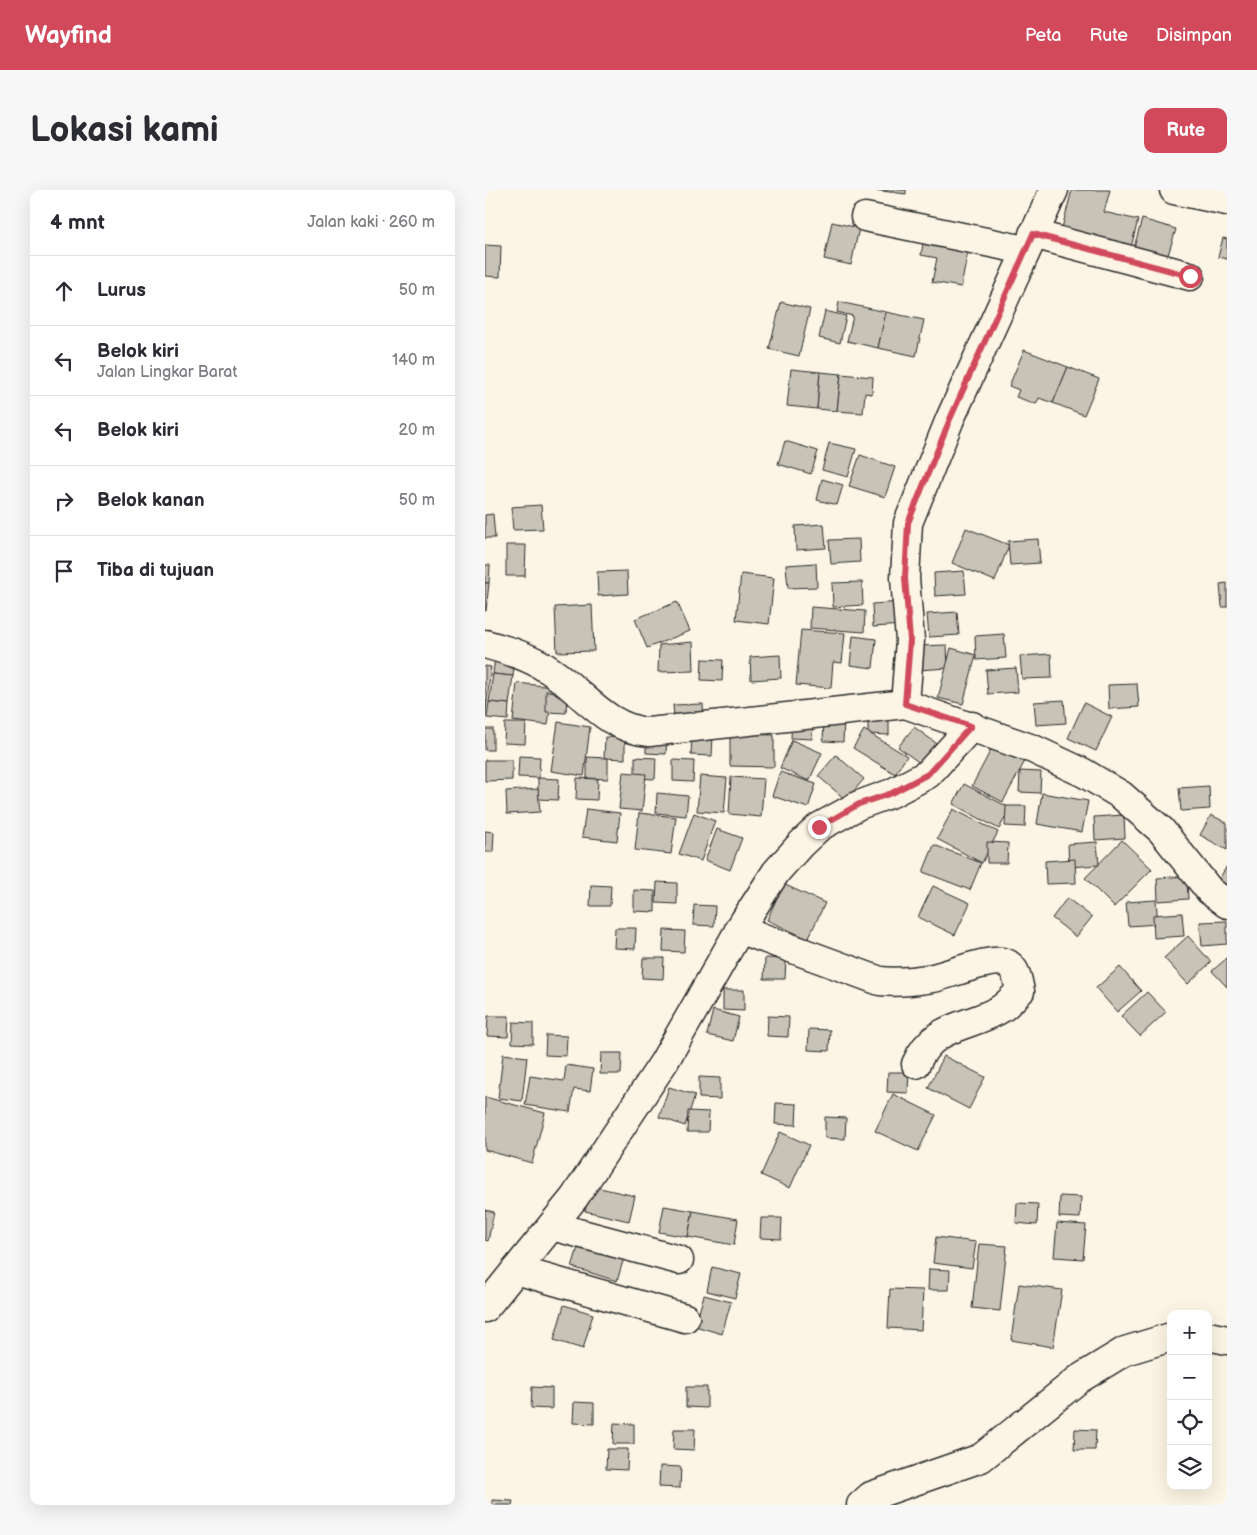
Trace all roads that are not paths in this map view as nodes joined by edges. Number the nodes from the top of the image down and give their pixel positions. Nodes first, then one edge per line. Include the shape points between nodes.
1 (1054, 190) edge
2 (1174, 190) edge
3 (1227, 201) edge
4 (865, 216) dead end
5 (1029, 242) junction
6 (1190, 276) dead end
7 (485, 644) edge
8 (905, 704) junction
9 (971, 726) junction
10 (1227, 904) edge
11 (739, 930) junction
12 (916, 1064) dead end
13 (552, 1226) junction
14 (679, 1260) dead end
15 (515, 1270) junction
16 (485, 1308) edge
17 (685, 1318) dead end
18 (1212, 1337) edge
19 (1167, 1338) edge
20 (1227, 1340) edge
21 (861, 1505) edge

1 - 5 street
2 - 3 street
4 - 5 street
5 - 6 street
5 - 8 street via 950,419 908,523 905,578 910,640
7 - 8 street via 518,654 546,668 614,722 636,731
8 - 9 street
9 - 10 street via 1033,749 1121,795 1161,830 1210,890
9 - 11 street via 928,774 892,793 859,804 819,827 776,872
11 - 12 street via 880,981 899,983 936,978 981,964 1007,964 1018,977 1020,991 1002,1008 954,1027 930,1041
11 - 13 street via 665,1062
13 - 14 street
13 - 15 street
15 - 16 street
15 - 17 street
18 - 20 street
19 - 21 street via 1125,1351 1079,1378 981,1458 871,1496

